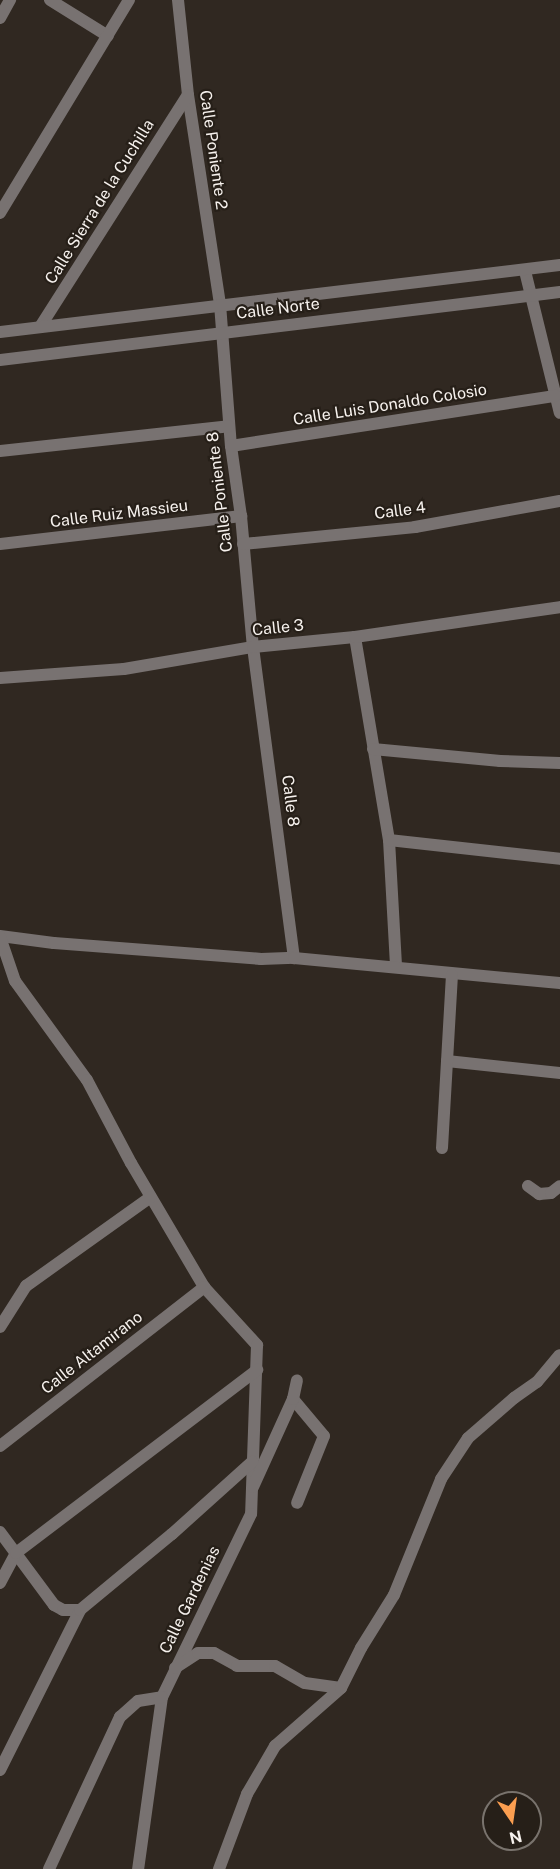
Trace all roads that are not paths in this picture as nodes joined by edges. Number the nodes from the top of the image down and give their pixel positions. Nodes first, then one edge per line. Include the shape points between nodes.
1 (10, 0) edge
2 (50, 0) edge
3 (129, 0) edge
4 (178, 0) edge
5 (0, 18) edge
6 (108, 36) junction
7 (188, 95) junction
8 (0, 213) edge
9 (560, 265) edge
10 (525, 271) junction
11 (560, 292) edge
12 (530, 297) junction
13 (220, 304) junction
14 (40, 327) junction
15 (0, 332) edge
16 (223, 332) junction
17 (0, 360) edge
18 (555, 396) junction
19 (560, 413) edge
20 (229, 426) junction
21 (231, 446) junction
22 (0, 452) edge
23 (560, 501) edge
24 (241, 516) junction
25 (0, 544) edge
26 (243, 544) junction
27 (560, 607) edge
28 (355, 637) junction
29 (253, 647) junction
30 (0, 678) edge
31 (373, 749) junction
32 (560, 763) edge
33 (389, 840) junction
34 (560, 859) edge
35 (0, 936) edge
36 (294, 958) junction
37 (396, 967) junction
38 (452, 975) junction
39 (560, 983) edge
40 (447, 1061) junction
41 (560, 1073) edge
42 (442, 1148) dead end
43 (528, 1186) dead end
44 (560, 1186) edge
45 (151, 1197) junction
46 (204, 1287) junction
47 (0, 1327) edge
48 (560, 1355) edge
49 (257, 1370) junction
50 (297, 1380) dead end
51 (293, 1399) junction
52 (0, 1446) edge
53 (252, 1462) junction
54 (251, 1491) junction
55 (297, 1503) dead end
56 (0, 1532) edge
57 (16, 1553) junction
58 (0, 1583) edge
59 (80, 1610) junction
60 (173, 1670) junction
61 (340, 1688) junction
62 (162, 1696) junction
63 (0, 1770) edge
64 (49, 1869) edge
65 (138, 1869) edge
66 (219, 1869) edge

1 - 5 street
2 - 6 street
3 - 6 street
4 - 7 street, Calle Poniente 2
6 - 8 street
7 - 13 street, Calle Poniente 2
7 - 14 street, Calle Sierra de la Cuchilla
9 - 10 street, Calle Norte
10 - 12 street
10 - 13 street, Calle Norte
11 - 12 street, Calle Norte
12 - 16 street, Calle Norte
12 - 18 street
13 - 14 street, Calle Norte
13 - 16 street, Calle Poniente 2
14 - 15 street, Calle Norte
16 - 17 street, Calle Norte
16 - 20 street, Calle Poniente 8
18 - 19 street
18 - 21 street, Calle Luis Donaldo Colosio
20 - 21 street, Calle Poniente 8
20 - 22 street
21 - 24 street, Calle Poniente 8
23 - 26 street, Calle 4 via 415,527
24 - 25 street, Calle Ruiz Massieu
24 - 26 street, Calle Poniente 8
26 - 29 street, Calle Poniente 8
27 - 28 street, Calle 3
28 - 29 street, Calle 3
28 - 31 street
29 - 30 street, Calle 3 via 124,669
29 - 36 street, Calle 8
31 - 32 street
31 - 33 street
33 - 34 street
33 - 37 street
35 - 36 street via 88,946
35 - 45 street via 15,981 87,1080
36 - 37 street
37 - 38 street
38 - 39 street
38 - 40 street
40 - 41 street
40 - 42 street
43 - 44 street via 539,1194 551,1193
45 - 46 street
45 - 47 street via 26,1286
46 - 49 street, Calle Gardenias via 257,1345
46 - 52 street, Calle Altamirano
48 - 61 street via 537,1382 468,1438 441,1479 394,1595
49 - 53 street, Calle Gardenias
49 - 57 street
50 - 51 street
51 - 54 street
51 - 55 street via 324,1436
53 - 54 street, Calle Gardenias
53 - 59 street
54 - 60 street, Calle Gardenias via 251,1514
56 - 57 street
57 - 58 street
57 - 59 street via 54,1605 63,1610
59 - 63 street
60 - 61 street via 198,1653 214,1653 237,1666 275,1666 305,1683
60 - 62 street, Calle Gardenias
61 - 66 street via 275,1746 247,1794
62 - 64 street via 138,1701 120,1717
62 - 65 street, Calle Gardenias

